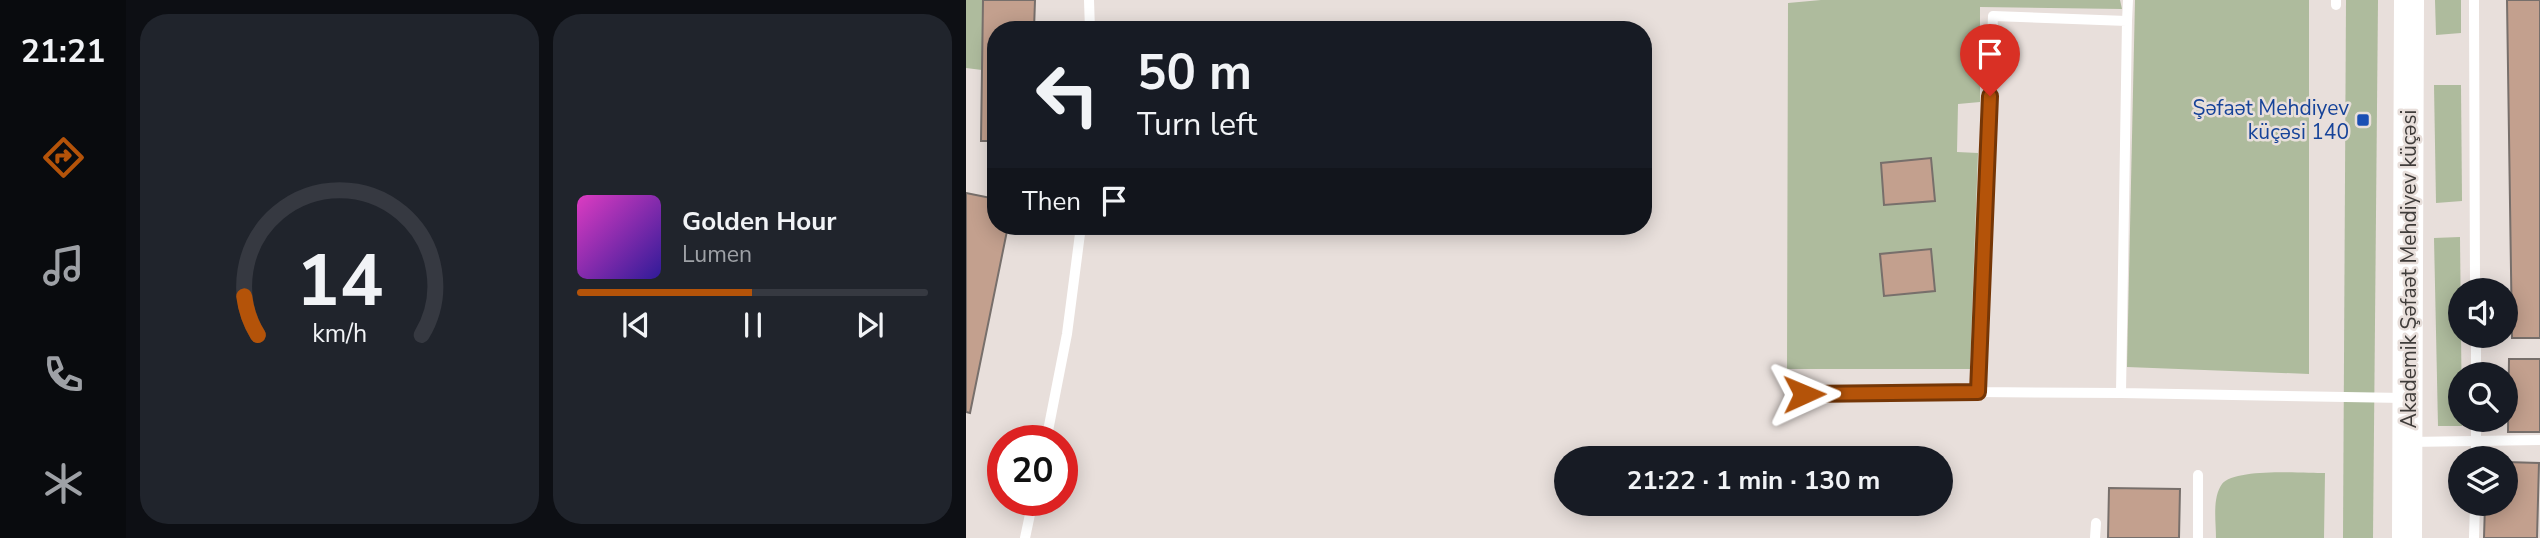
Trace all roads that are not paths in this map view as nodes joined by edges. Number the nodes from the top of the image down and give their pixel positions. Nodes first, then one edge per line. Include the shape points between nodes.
1 (1089, 0) edge
2 (2128, 0) edge
3 (2409, 0) edge
4 (2474, 0) edge
5 (1090, 21) edge
6 (2127, 21) junction
7 (1080, 235) edge
8 (2476, 278) edge
9 (1978, 392) junction
10 (2121, 393) junction
11 (1804, 394) dead end
12 (2409, 398) junction
13 (1049, 425) edge
14 (2476, 432) edge
15 (2540, 440) edge
16 (2476, 441) junction
17 (2409, 442) junction
18 (2476, 446) edge
19 (2198, 475) dead end
20 (1030, 516) edge
21 (2475, 516) edge
22 (2096, 523) dead end
23 (1025, 538) edge
24 (2095, 538) edge
25 (2198, 538) edge
26 (2407, 538) edge
27 (2474, 538) edge

1 - 5 lane
2 - 6 lane
3 - 12 main road, Akademik Şəfaət Mehdiyev küçəsi
4 - 8 lane
6 - 9 lane via 1993,16
6 - 10 lane
7 - 13 lane
9 - 10 lane
9 - 11 lane
10 - 12 lane
12 - 17 main road, Akademik Şəfaət Mehdiyev küçəsi
14 - 16 lane
15 - 16 lane
16 - 17 lane
16 - 18 lane
17 - 26 main road, Akademik Şəfaət Mehdiyev küçəsi
19 - 25 lane
20 - 23 lane
21 - 27 lane
22 - 24 lane

